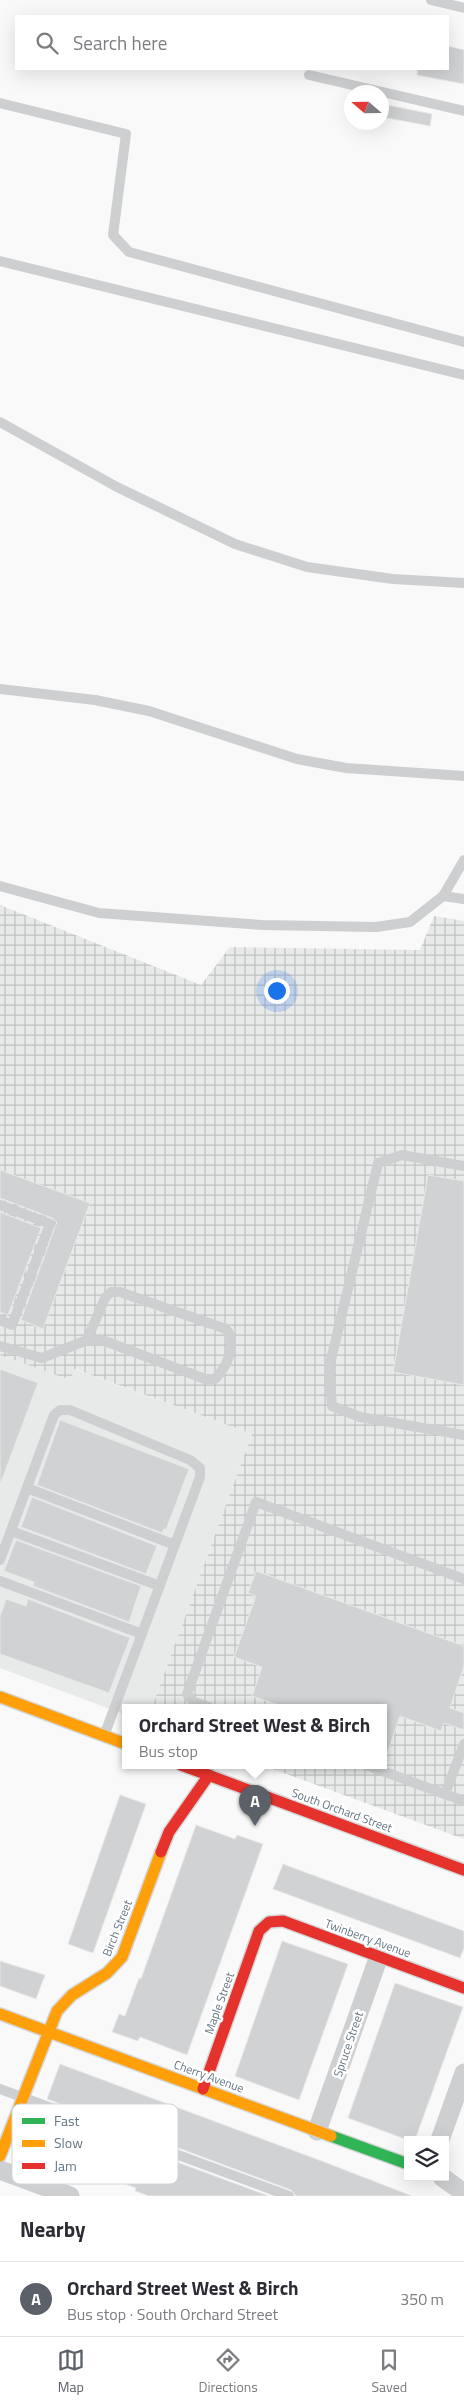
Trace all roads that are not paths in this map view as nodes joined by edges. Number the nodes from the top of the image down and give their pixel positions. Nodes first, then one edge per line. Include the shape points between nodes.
1 (430, 0) edge
2 (464, 8) edge
3 (309, 75) dead end
4 (0, 103) edge
5 (464, 111) edge
6 (0, 261) edge
7 (464, 342) edge
8 (464, 374) edge
9 (0, 422) edge
10 (464, 583) edge
11 (0, 689) edge
12 (464, 776) edge
13 (464, 860) edge
14 (0, 886) edge
15 (443, 896) junction
16 (464, 899) edge
17 (464, 1166) edge
18 (0, 1205) edge
19 (0, 1320) edge
20 (87, 1340) junction
21 (0, 1346) edge
22 (464, 1435) edge
23 (27, 1488) junction
24 (11, 1531) junction
25 (175, 1545) junction
26 (0, 1560) edge
27 (464, 1579) edge
28 (0, 1581) edge
29 (160, 1586) junction
30 (142, 1634) junction
31 (0, 1697) edge
32 (200, 1704) edge
33 (104, 1736) junction
34 (122, 1743) edge
35 (464, 1744) edge
36 (192, 1769) edge
37 (377, 1769) edge
38 (209, 1775) junction
39 (446, 1794) junction
40 (464, 1801) edge
41 (464, 1870) edge
42 (262, 1927) joint
43 (379, 1956) junction
44 (464, 1988) edge
45 (0, 2014) edge
46 (48, 2032) junction
47 (464, 2073) edge
48 (0, 2089) edge
49 (203, 2089) junction
50 (23, 2098) junction
51 (21, 2104) edge
52 (39, 2104) edge
53 (12, 2126) edge
54 (317, 2131) junction
55 (441, 2136) edge
56 (178, 2155) edge
57 (0, 2156) edge
58 (404, 2163) edge
59 (0, 2170) edge
60 (12, 2175) edge
61 (448, 2181) edge
62 (36, 2184) edge
63 (464, 2193) edge
64 (61, 2194) edge
65 (289, 2196) edge

1 - 2 lane
3 - 5 lane
4 - 7 lane via 126,134 113,235 129,252
6 - 8 lane
9 - 10 lane via 118,487 235,544 307,567
11 - 12 lane via 95,700 149,711 297,759 346,768
13 - 15 lane
14 - 15 lane via 99,913 262,926 376,927 410,922
15 - 16 lane
17 - 22 lane via 402,1156 378,1163 328,1368 332,1406 360,1416
18 - 19 lane via 50,1224 12,1325
20 - 20 lane via 104,1342 205,1379 216,1378 222,1372 232,1344 226,1329 120,1292 111,1292 105,1298
20 - 21 lane via 42,1358
23 - 24 lane
23 - 25 lane
23 - 25 lane via 54,1415 60,1410 70,1410 190,1460 200,1468 200,1477
24 - 26 lane
24 - 29 lane
25 - 29 lane
27 - 32 lane via 256,1502 187,1694
28 - 30 lane
29 - 30 lane
30 - 33 lane
31 - 33 street
33 - 34 street
35 - 39 lane
36 - 38 street, South Orchard Street
37 - 39 lane
38 - 41 street, South Orchard Street
38 - 46 street, Birch Street via 169,1832 117,1967 102,1979 75,1990 64,1999
39 - 40 lane
42 - 43 street, Twinberry Avenue via 276,1920 283,1921
42 - 49 street, Maple Street
43 - 44 street, Twinberry Avenue
43 - 54 street, Spruce Street
45 - 46 street, Cherry Avenue
46 - 49 street, Cherry Avenue
46 - 50 street, Birch Street
47 - 55 street
48 - 50 lane
49 - 54 street, Cherry Avenue
50 - 51 street, Birch Street
50 - 52 lane
53 - 57 street, Birch Street
54 - 58 street, Cherry Avenue
56 - 65 lane
59 - 60 street
61 - 63 street
62 - 64 street

